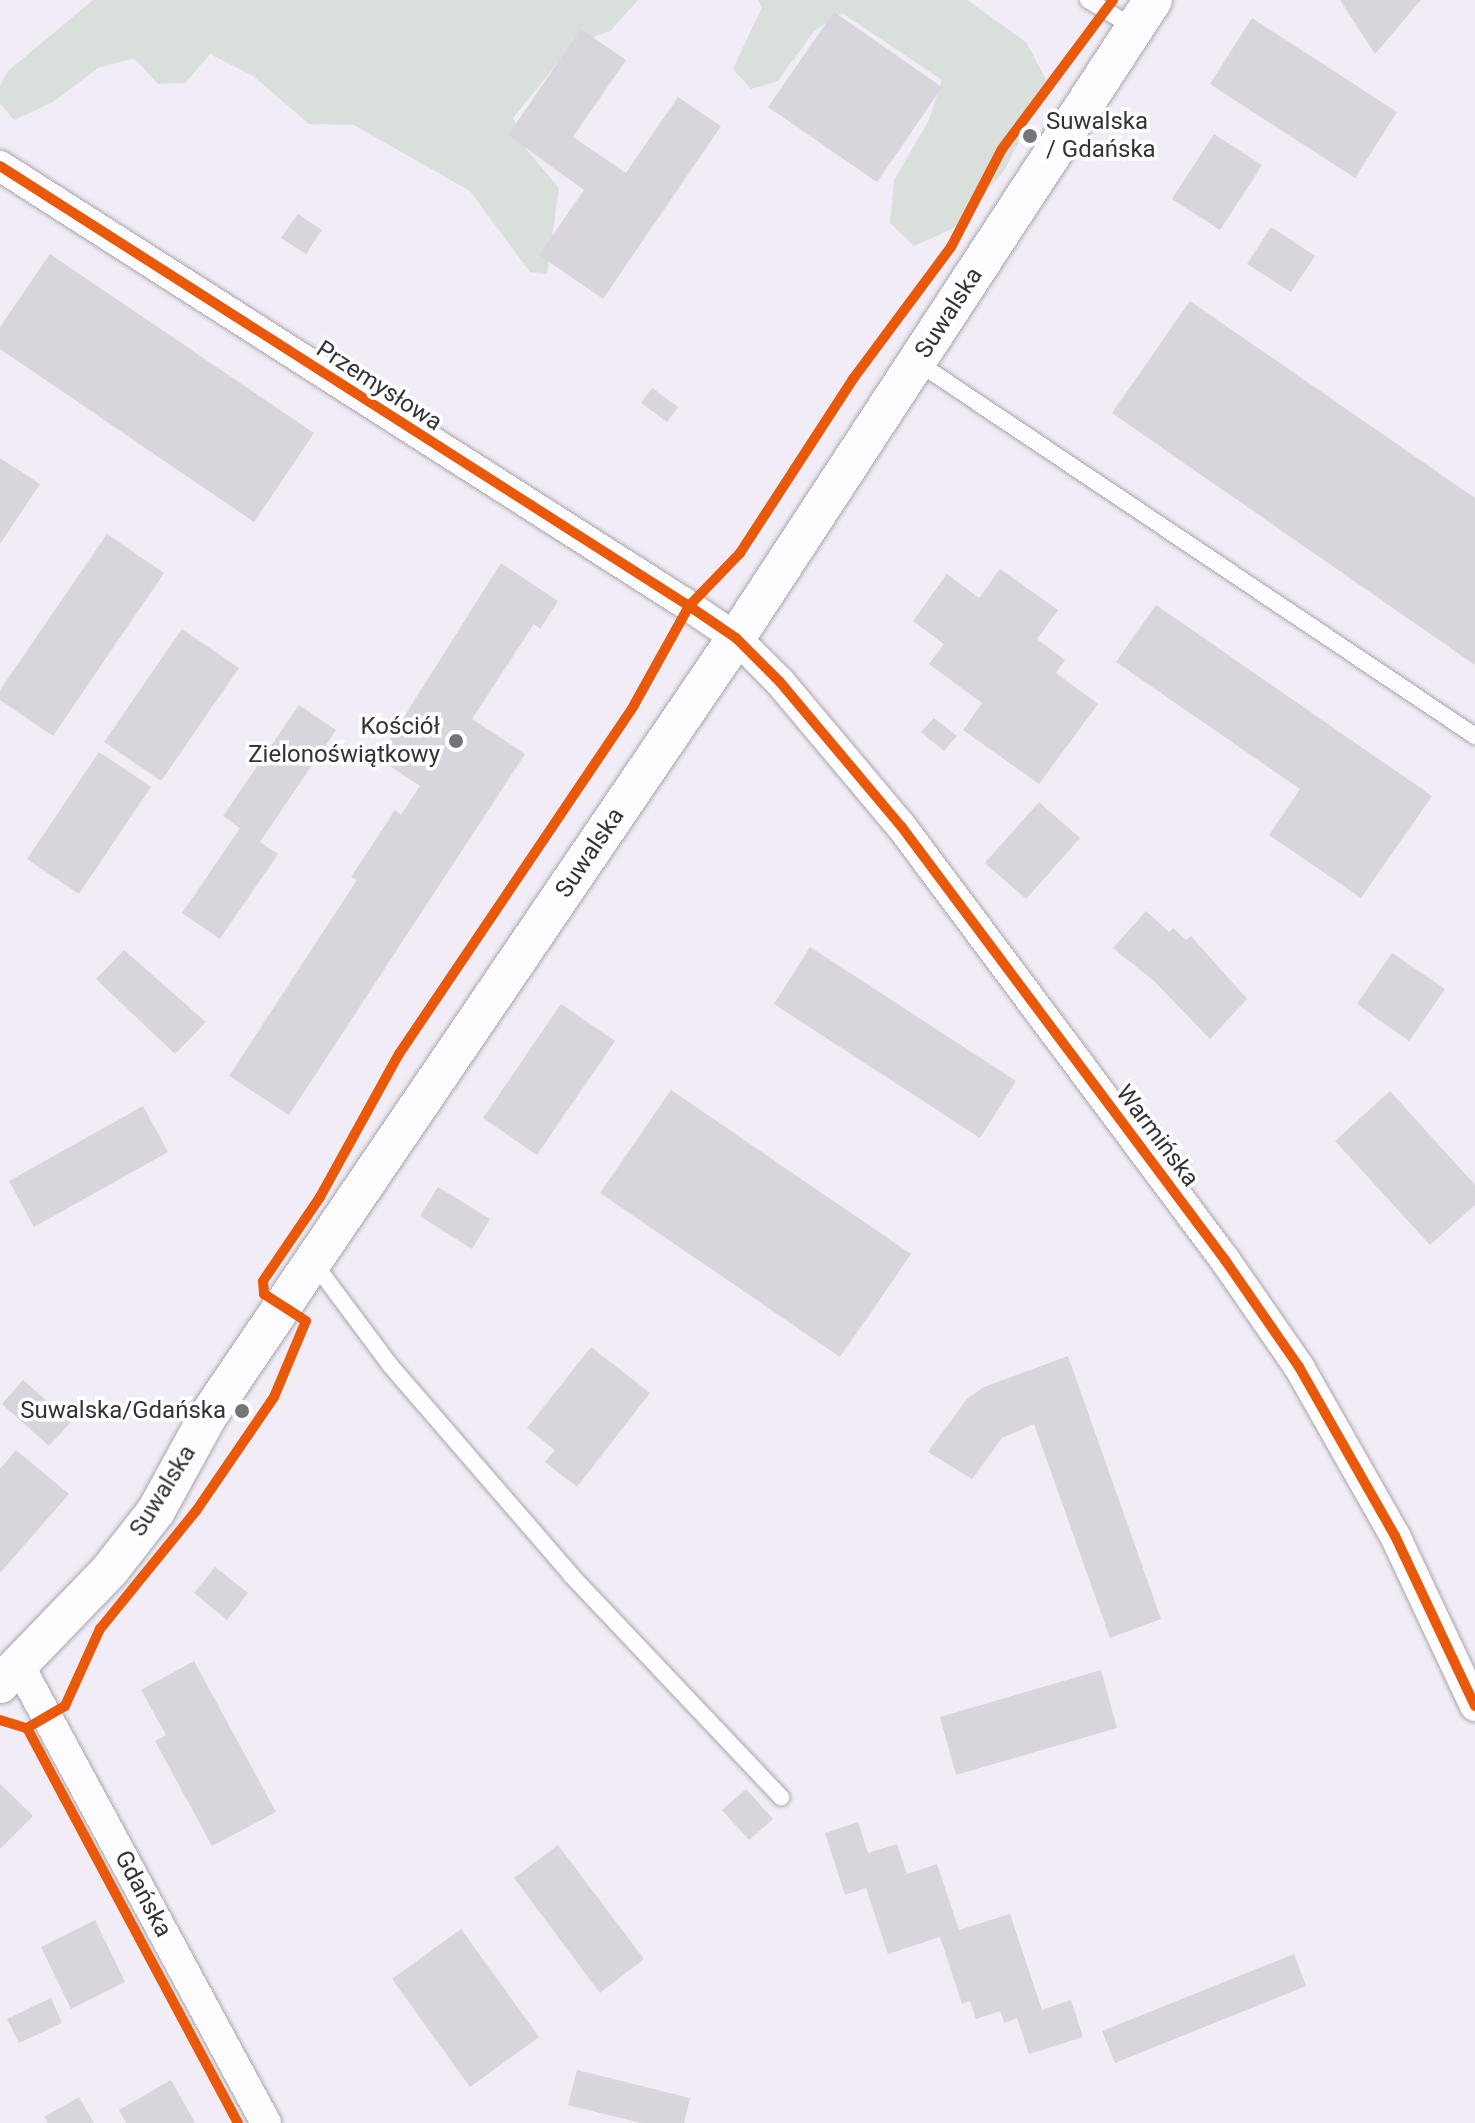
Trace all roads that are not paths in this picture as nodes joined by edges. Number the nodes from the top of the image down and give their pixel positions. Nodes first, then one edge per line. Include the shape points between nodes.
1 (1088, 0) edge
2 (1144, 14) edge
3 (0, 166) edge
4 (917, 362) junction
5 (736, 638) junction
6 (1475, 736) edge
7 (312, 1260) junction
8 (10, 1675) edge
9 (1475, 1706) edge
10 (781, 1797) dead end
11 (266, 2123) edge

1 - 2 lane
2 - 4 street, Suwalska
3 - 5 street, Przemysłowa
4 - 5 street, Suwalska
4 - 6 lane
5 - 7 street, Suwalska
5 - 9 street, Warmińska via 780,682 901,826 1225,1260 1299,1367 1374,1498
7 - 8 street, Suwalska via 208,1416 156,1511 110,1570
7 - 10 lane via 390,1365 571,1575
8 - 11 street, Gdańska

